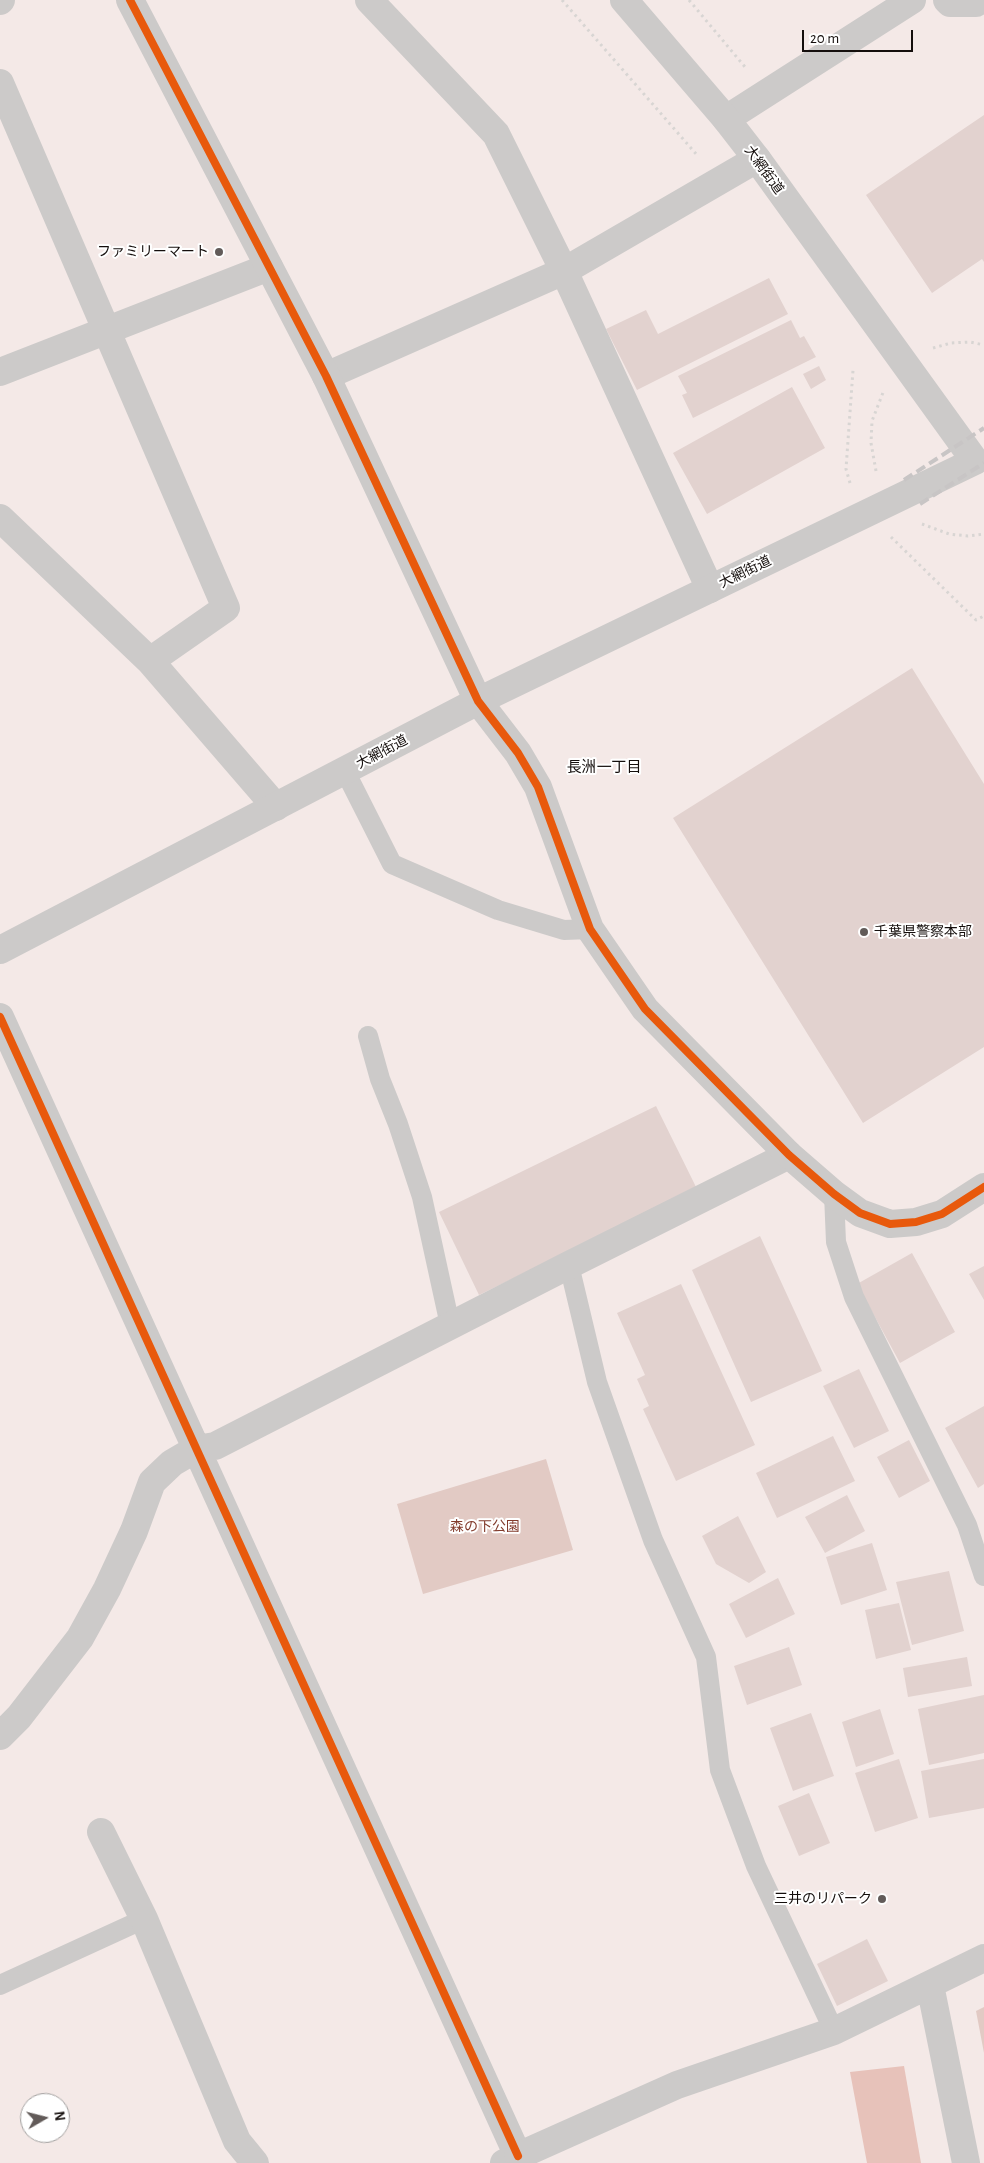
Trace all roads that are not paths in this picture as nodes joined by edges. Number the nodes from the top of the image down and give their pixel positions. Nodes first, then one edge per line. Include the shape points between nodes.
1 (130, 0) edge
2 (370, 0) edge
3 (624, 0) edge
4 (912, 0) edge
5 (947, 0) edge
6 (980, 0) edge
7 (0, 83) edge
8 (726, 119) junction
9 (756, 159) junction
10 (269, 267) junction
11 (564, 271) junction
12 (106, 329) junction
13 (0, 372) edge
14 (326, 376) junction
15 (981, 463) edge
16 (0, 518) edge
17 (710, 589) junction
18 (150, 661) junction
19 (478, 701) junction
20 (345, 771) junction
21 (276, 807) junction
22 (590, 929) junction
23 (0, 950) edge
24 (0, 1017) edge
25 (368, 1036) dead end
26 (790, 1155) junction
27 (984, 1187) edge
28 (834, 1194) junction
29 (570, 1264) junction
30 (450, 1325) junction
31 (196, 1449) junction
32 (984, 1576) edge
33 (0, 1736) edge
34 (101, 1832) dead end
35 (144, 1919) junction
36 (984, 1958) edge
37 (0, 1985) edge
38 (930, 1985) junction
39 (834, 2031) junction
40 (511, 2159) edge
41 (254, 2163) edge
42 (966, 2163) edge

1 - 10 street
2 - 11 street via 496,134
3 - 8 street, 大網街道
4 - 8 street
5 - 6 street via 950,3 976,3
7 - 12 street
8 - 9 street, 大網街道
9 - 11 street
9 - 15 street, 大網街道
10 - 12 street
10 - 14 street
11 - 14 street
11 - 17 street
12 - 13 street
12 - 18 street via 226,608
14 - 19 street
15 - 17 street, 大網街道
16 - 18 street
17 - 19 street, 大網街道
18 - 21 street
19 - 20 street, 大網街道
19 - 22 street via 518,753 538,787
20 - 21 street, 大網街道
20 - 22 lane via 392,864 498,910 564,930
21 - 23 street, 大網街道
22 - 26 street via 645,1009
24 - 31 street
25 - 30 lane via 422,1197
26 - 28 street
26 - 29 street
27 - 28 street via 942,1214 916,1222 890,1224 860,1213
28 - 32 lane via 836,1242 854,1297 967,1525
29 - 30 street
29 - 39 lane via 597,1382 653,1540 706,1657 720,1770 756,1866
30 - 31 street via 214,1446
31 - 33 street via 172,1463 152,1482 134,1531 80,1638 19,1717
31 - 40 street
34 - 35 street
35 - 37 lane
35 - 41 street via 238,2140
36 - 38 street
38 - 39 street
38 - 42 street
39 - 40 street via 677,2085

